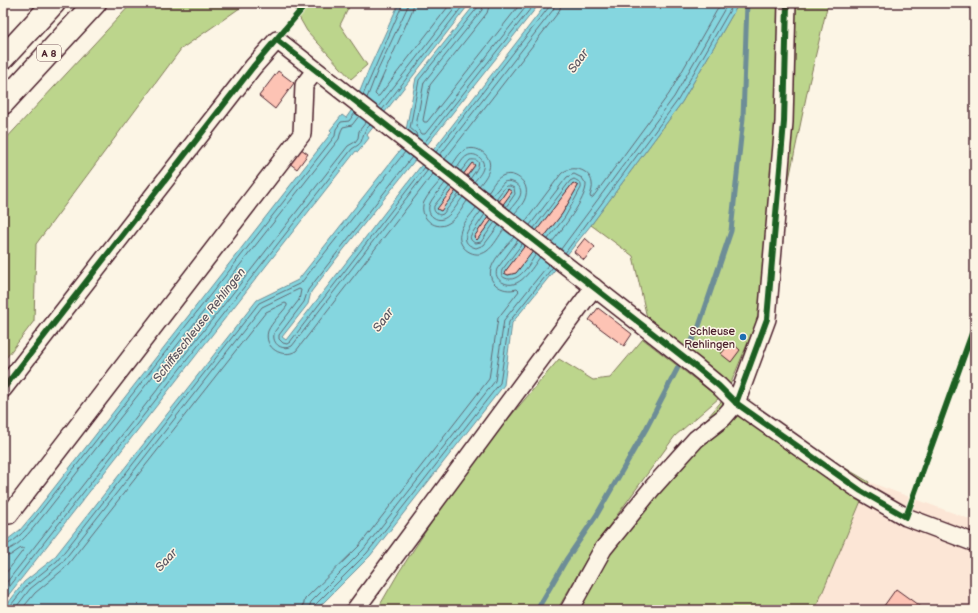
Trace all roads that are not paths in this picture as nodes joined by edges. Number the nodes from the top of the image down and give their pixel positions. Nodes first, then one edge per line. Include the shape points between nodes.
1 (54, 3) edge
2 (95, 3) edge
3 (787, 3) edge
4 (3, 58) edge
5 (315, 71) junction
6 (3, 103) edge
7 (594, 288) junction
8 (3, 389) edge
9 (736, 403) junction
10 (3, 510) edge
11 (975, 543) edge
12 (355, 610) edge
13 (569, 610) edge

1 - 4 highway, A 8
2 - 6 highway, A 8
3 - 9 street via 784,122 767,319
5 - 7 street
5 - 8 street via 276,40
5 - 10 street via 304,85 302,134 9,515
7 - 9 street via 696,367
7 - 12 street
9 - 11 street via 861,491 906,517
9 - 13 street via 723,418 696,440 603,548

